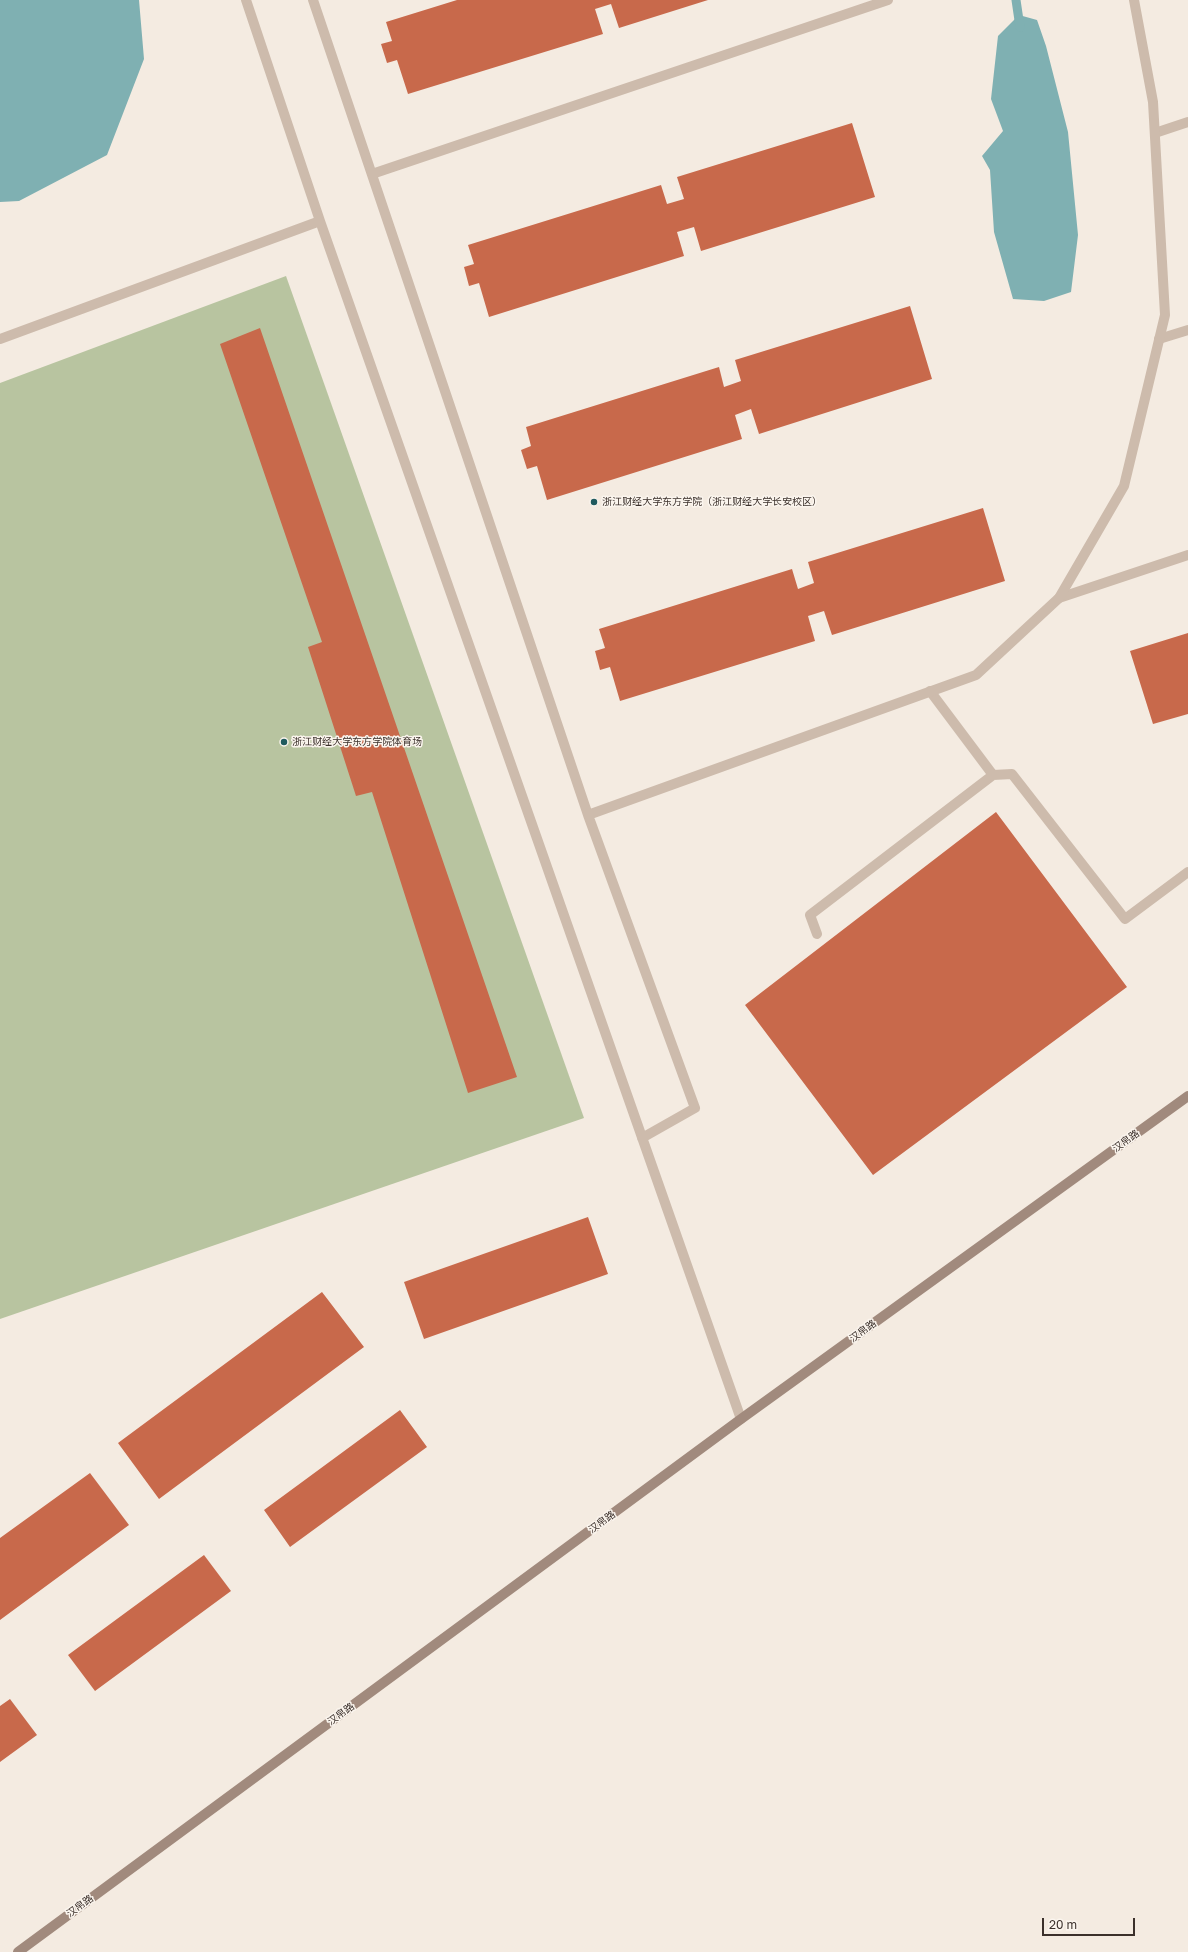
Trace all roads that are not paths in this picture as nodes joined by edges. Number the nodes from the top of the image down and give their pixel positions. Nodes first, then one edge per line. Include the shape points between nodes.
1 (246, 0) edge
2 (314, 0) edge
3 (888, 0) edge
4 (1134, 0) edge
5 (1188, 122) edge
6 (1155, 133) junction
7 (372, 174) junction
8 (320, 221) junction
9 (1188, 330) edge
10 (0, 339) edge
11 (1159, 339) junction
12 (1188, 556) edge
13 (1059, 598) junction
14 (930, 691) junction
15 (993, 775) junction
16 (588, 815) junction
17 (1188, 872) edge
18 (816, 934) dead end
19 (1188, 1096) edge
20 (642, 1138) junction
21 (741, 1419) junction
22 (18, 1952) edge

1 - 8 street
2 - 7 street
3 - 7 street
4 - 6 street via 1153,102
5 - 6 street
6 - 11 street via 1165,315
7 - 16 street
8 - 10 street
8 - 20 street
9 - 11 street
11 - 13 street via 1124,486
12 - 13 street
13 - 14 street via 976,675
14 - 15 street
14 - 16 street
15 - 17 street via 1012,774 1125,919
15 - 18 street via 810,915
16 - 20 street via 695,1108
19 - 21 street, 汉帛路
20 - 21 street
21 - 22 street, 汉帛路

